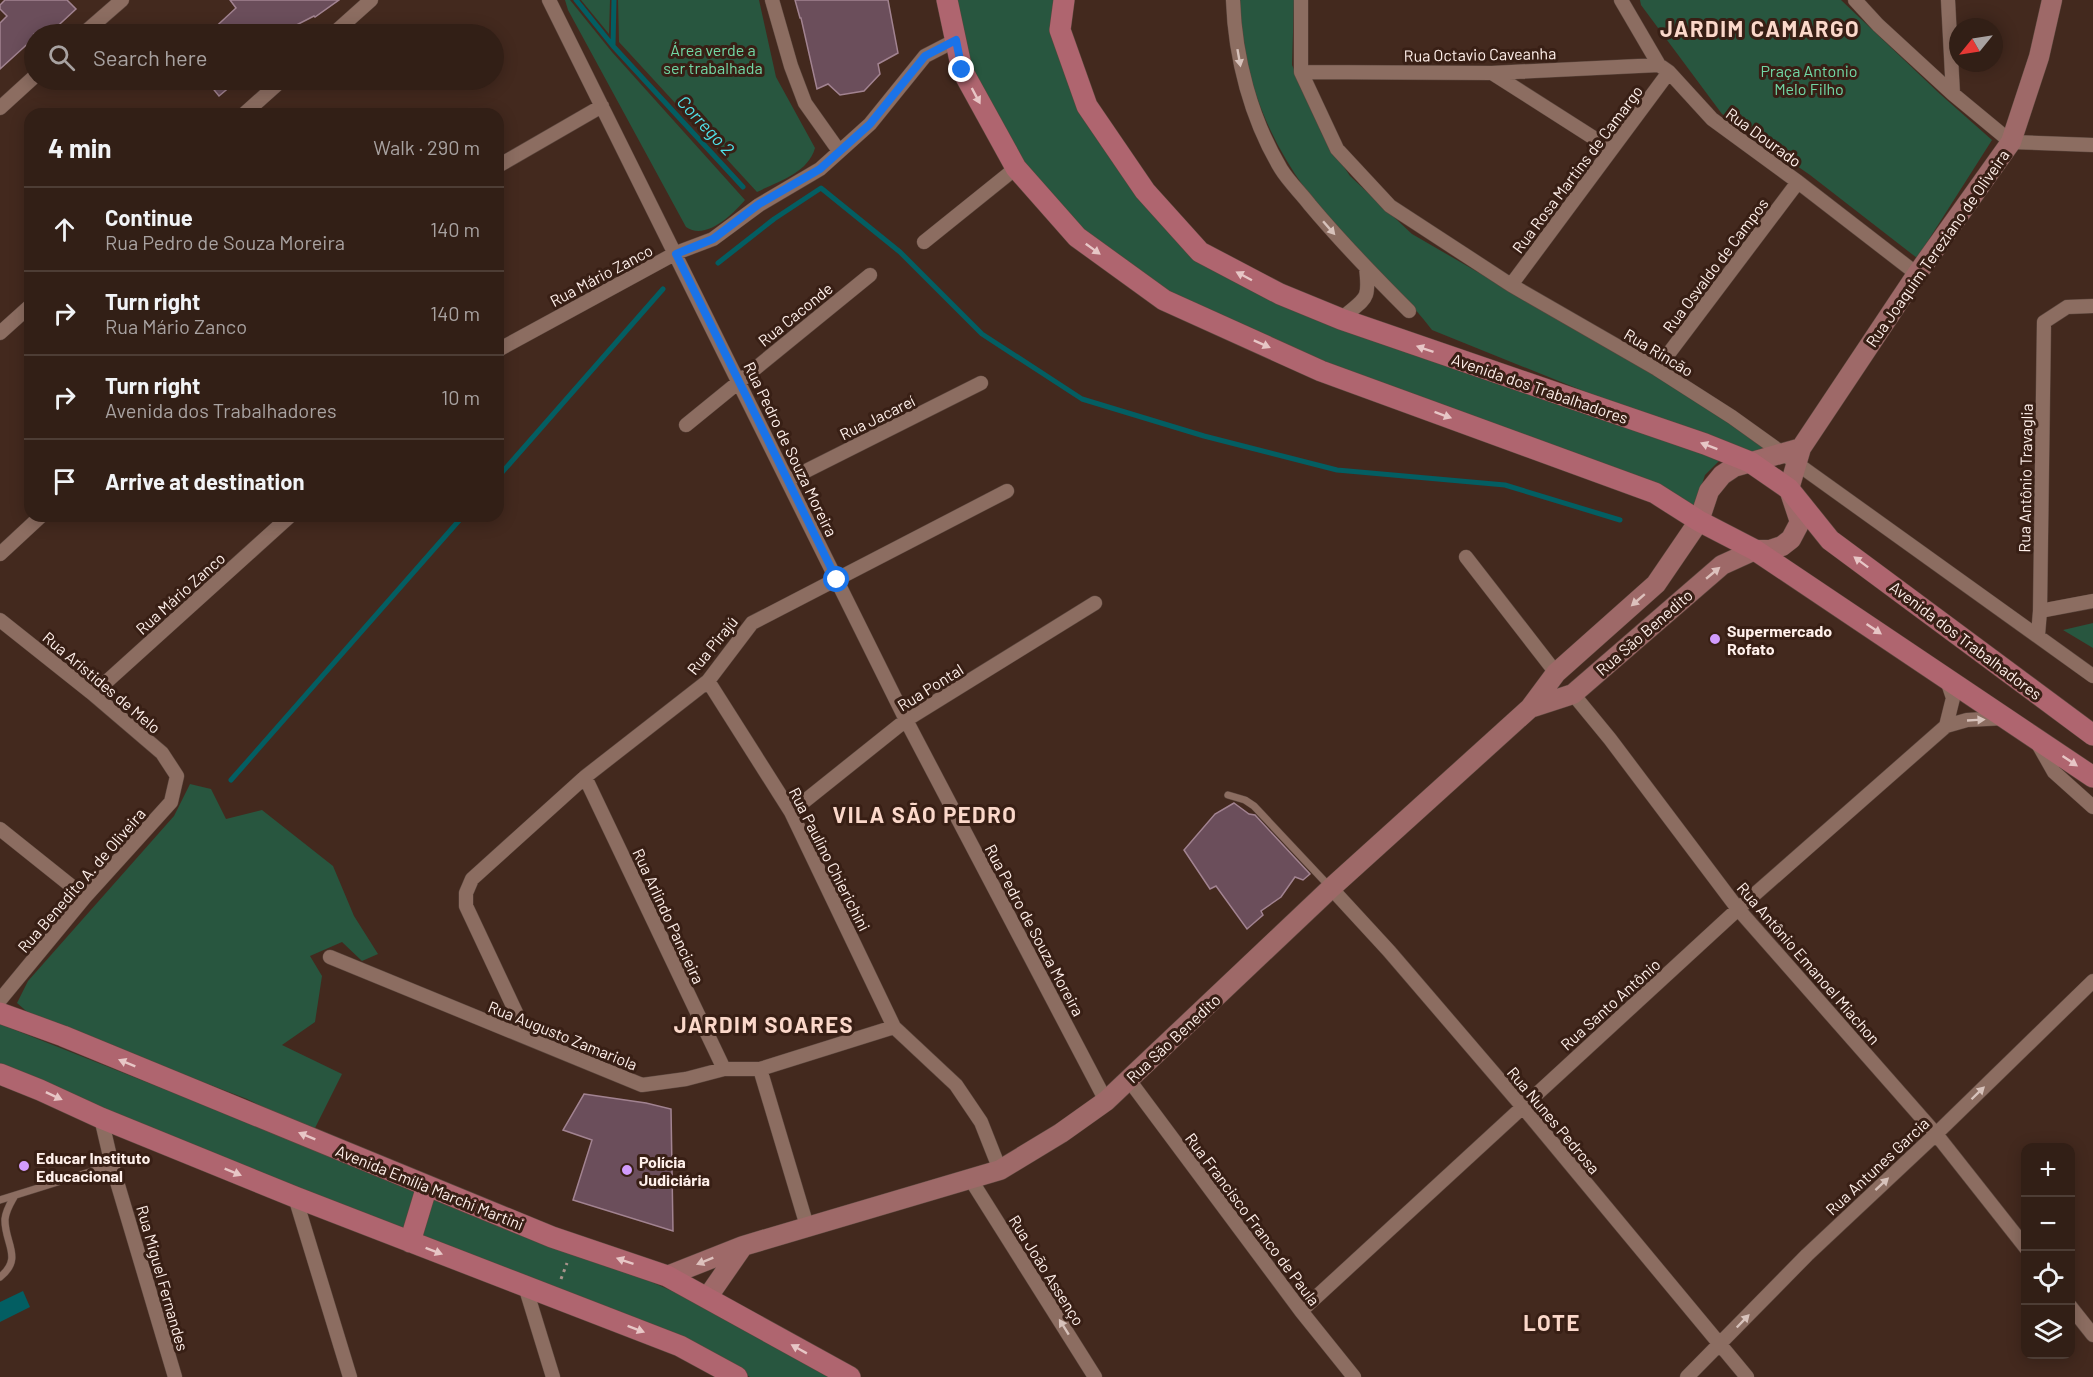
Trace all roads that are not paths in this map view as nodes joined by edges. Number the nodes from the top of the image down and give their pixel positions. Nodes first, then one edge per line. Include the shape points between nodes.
1 (122, 0) edge
2 (371, 0) edge
3 (549, 0) edge
4 (772, 0) edge
5 (947, 0) edge
6 (1064, 0) edge
7 (1233, 0) edge
8 (1301, 0) edge
9 (1621, 0) edge
10 (1855, 0) edge
11 (1948, 0) edge
12 (2052, 0) edge
13 (94, 24) edge
14 (344, 24) edge
15 (956, 40) junction
16 (1664, 69) junction
17 (1300, 72) junction
18 (1492, 73) junction
19 (24, 86) edge
20 (271, 90) edge
21 (1953, 94) junction
22 (602, 106) junction
23 (0, 108) edge
24 (251, 108) edge
25 (2011, 142) junction
26 (2093, 145) edge
27 (1611, 149) junction
28 (839, 151) junction
29 (504, 163) edge
30 (1016, 168) junction
31 (1798, 182) junction
32 (924, 242) dead end
33 (676, 254) junction
34 (1366, 267) junction
35 (1917, 274) junction
36 (870, 275) dead end
37 (1511, 285) junction
38 (2093, 306) edge
39 (24, 311) edge
40 (1409, 311) dead end
41 (1341, 319) junction
42 (0, 333) edge
43 (504, 347) edge
44 (1657, 369) junction
45 (739, 381) junction
46 (981, 383) dead end
47 (686, 424) dead end
48 (1794, 454) junction
49 (1750, 462) junction
50 (788, 480) junction
51 (1789, 489) junction
52 (1007, 491) dead end
53 (1699, 521) junction
54 (35, 522) edge
55 (283, 522) edge
56 (1755, 550) junction
57 (0, 554) edge
58 (1466, 557) dead end
59 (837, 580) junction
60 (2093, 601) edge
61 (1095, 603) dead end
62 (2040, 611) junction
63 (0, 620) edge
64 (2038, 635) junction
65 (1571, 659) junction
66 (1556, 673) junction
67 (2093, 676) edge
68 (1946, 678) junction
69 (708, 681) junction
70 (93, 694) junction
71 (1573, 694) junction
72 (1530, 708) junction
73 (2008, 718) junction
74 (906, 720) junction
75 (1946, 726) junction
76 (2093, 735) edge
77 (2035, 737) junction
78 (177, 776) joint
79 (585, 777) junction
80 (2093, 777) edge
81 (1228, 795) dead end
82 (2093, 807) edge
83 (791, 812) junction
84 (0, 829) edge
85 (1331, 888) junction
86 (85, 897) junction
87 (1738, 909) junction
88 (330, 957) dead end
89 (2093, 981) edge
90 (0, 1000) edge
91 (0, 1013) edge
92 (894, 1027) junction
93 (528, 1038) junction
94 (724, 1069) junction
95 (760, 1069) junction
96 (0, 1074) edge
97 (1129, 1080) junction
98 (1106, 1101) junction
99 (1522, 1106) junction
100 (101, 1119) junction
101 (1936, 1134) junction
102 (112, 1165) junction
103 (1000, 1170) junction
104 (971, 1180) junction
105 (427, 1186) junction
106 (14, 1197) junction
107 (295, 1197) junction
108 (0, 1200) edge
109 (807, 1226) junction
110 (410, 1242) junction
111 (2021, 1243) edge
112 (744, 1246) junction
113 (668, 1276) junction
114 (0, 1278) edge
115 (525, 1286) junction
116 (707, 1298) junction
117 (1301, 1311) junction
118 (2075, 1312) edge
119 (2093, 1335) edge
120 (1720, 1344) junction
121 (175, 1377) edge
122 (350, 1377) edge
123 (553, 1377) edge
124 (737, 1377) edge
125 (850, 1377) edge
126 (1095, 1377) edge
127 (1354, 1377) edge
128 (1687, 1377) edge
129 (1747, 1377) edge

1 - 13 street
2 - 14 street
3 - 22 street, Rua Pedro de Souza Moreira
4 - 28 street via 805,103
5 - 15 main road
41 -> 6 main road, Avenida dos Trabalhadores via 1280,294 1200,252 1145,191 1087,106 1060,30
7 -> 34 street via 1241,69 1281,170
8 - 17 street, Rua Rincão
9 - 16 street, Rua Dourado
10 - 21 street
11 - 21 street
12 - 25 main road, Rua Joaquim Tereziano de Oliveira via 2039,57
15 - 28 street, Rua Mário Zanco via 925,56 870,124
15 -> 30 main road via 962,70
16 - 18 street, Rua Octavio Caveanha
16 - 27 street, Rua Rosa Martins de Camargo
16 - 31 street, Rua Dourado via 1712,119
17 - 18 street, Rua Octavio Caveanha
17 - 37 street, Rua Rincão via 1337,149 1390,206
18 - 27 street
19 - 23 street
20 - 24 street
21 - 25 street
22 - 29 street
22 - 33 street, Rua Pedro de Souza Moreira
25 - 26 street
25 - 35 main road, Rua Joaquim Tereziano de Oliveira
27 - 37 street, Rua Rosa Martins de Camargo
28 - 33 street, Rua Mário Zanco via 820,169 759,204 713,239
30 - 32 street
30 -> 53 main road via 1077,237 1164,300 1322,371 1655,493
31 - 35 street, Rua Dourado
31 - 44 street, Rua Osvaldo de Campos
33 - 43 street, Rua Mário Zanco
33 - 45 street, Rua Pedro de Souza Moreira
34 - 40 street
34 - 41 street via 1366,297
35 - 48 main road, Rua Joaquim Tereziano de Oliveira
36 - 45 street, Rua Caconde
37 - 44 street, Rua Rincão
38 - 62 street, Rua Antônio Travaglia via 2067,307 2044,322
39 - 42 street
49 -> 41 main road, Avenida dos Trabalhadores
44 - 48 street, Rua Rincão
45 - 47 street, Rua Caconde
45 - 50 street, Rua Pedro de Souza Moreira
46 - 50 street, Rua Jacareí
48 - 49 main road
48 - 51 main road, Rua Joaquim Tereziano de Oliveira
48 - 64 street, Rua Rincão
49 - 51 main road, Avenida dos Trabalhadores
49 - 53 main road via 1722,475 1709,491
50 - 59 street, Rua Pedro de Souza Moreira
51 - 56 main road via 1800,522 1791,539 1770,550
76 -> 51 main road, Avenida dos Trabalhadores via 1830,540
52 - 59 street, Rua Pirajú
53 - 56 main road
53 -> 65 main road, Rua São Benedito via 1656,584
54 - 57 street
55 - 70 street, Rua Mário Zanco
56 -> 68 main road
71 -> 56 main road, Rua São Benedito via 1722,565
58 - 66 street
59 - 69 street, Rua Pirajú via 752,623
59 - 74 street, Rua Pedro de Souza Moreira
60 - 62 street
61 - 74 street, Rua Pontal
62 - 64 street, Rua Antônio Travaglia
63 - 70 street, Rua Aristides de Melo
64 - 67 street, Rua Rincão
65 - 66 main road, Rua São Benedito
65 - 71 main road
66 - 72 main road, Rua São Benedito
68 - 73 main road
68 - 75 street via 1953,698
69 - 79 street, Rua Pirajú
69 - 83 street, Rua Paulino Chierichini
70 - 78 street, Rua Aristides de Melo via 162,753
71 - 72 main road, Rua São Benedito
71 - 87 street, Rua Antônio Emanoel Miachon
72 - 85 main road, Rua São Benedito
75 -> 73 street, Rua Santo Antônio via 1967,720
73 - 77 main road
74 - 83 street, Rua Pontal
74 - 98 street, Rua Pedro de Souza Moreira
75 - 87 street, Rua Santo Antônio
77 -> 80 main road
77 - 82 street via 2054,772
78 - 86 street, Rua Benedito A. de Oliveira via 171,802
79 - 93 street, Rua Pirajú via 472,879 466,893 466,906
79 - 94 street, Rua Arlindo Pancieira
81 - 85 lane via 1254,806
83 - 92 street, Rua Paulino Chierichini
84 - 86 street
85 - 97 main road, Rua São Benedito
85 - 99 street, Rua Nunes Pedrosa
86 - 90 street, Rua Benedito A. de Oliveira
87 - 99 street, Rua Santo Antônio
87 - 101 street, Rua Antônio Emanoel Miachon
88 - 93 street, Rua Augusto Zamariola
101 -> 89 street, Rua Antunes Garcia
105 -> 91 main road, Avenida Emília Marchi Martini
92 - 95 street, Rua Augusto Zamariola
92 - 103 street via 956,1085 981,1122
93 - 94 street, Rua Augusto Zamariola via 642,1085
94 - 95 street, Rua Augusto Zamariola
95 - 109 street
96 -> 100 main road
97 - 98 main road, Rua São Benedito
97 - 117 street, Rua Francisco Franco de Paula
98 - 103 main road, Rua São Benedito
99 - 117 street, Rua Santo Antônio
99 - 120 street, Rua Nunes Pedrosa
100 - 102 street, Rua Miguel Fernandes
100 -> 107 main road
101 - 111 street, Rua Antônio Emanoel Miachon
120 -> 101 street, Rua Antunes Garcia via 1807,1255
102 - 106 lane
102 - 121 street, Rua Miguel Fernandes
103 - 104 main road, Rua São Benedito
104 - 109 main road, Rua São Benedito
126 -> 104 street, Rua João Assenço
105 - 110 main road
113 -> 105 main road, Avenida Emília Marchi Martini
106 - 108 lane
106 - 114 lane via 5,1222 13,1254 8,1270
107 - 110 main road
107 - 122 street
109 - 112 main road, Rua São Benedito
110 -> 115 main road
112 -> 113 main road, Rua São Benedito
112 - 116 main road
113 - 116 main road, Avenida Emília Marchi Martini
115 - 123 street
115 -> 124 main road via 680,1346
125 -> 116 main road, Avenida Emília Marchi Martini
117 - 127 street, Rua Francisco Franco de Paula
118 - 119 street
120 - 128 street, Rua Antunes Garcia
120 - 129 street, Rua Nunes Pedrosa

